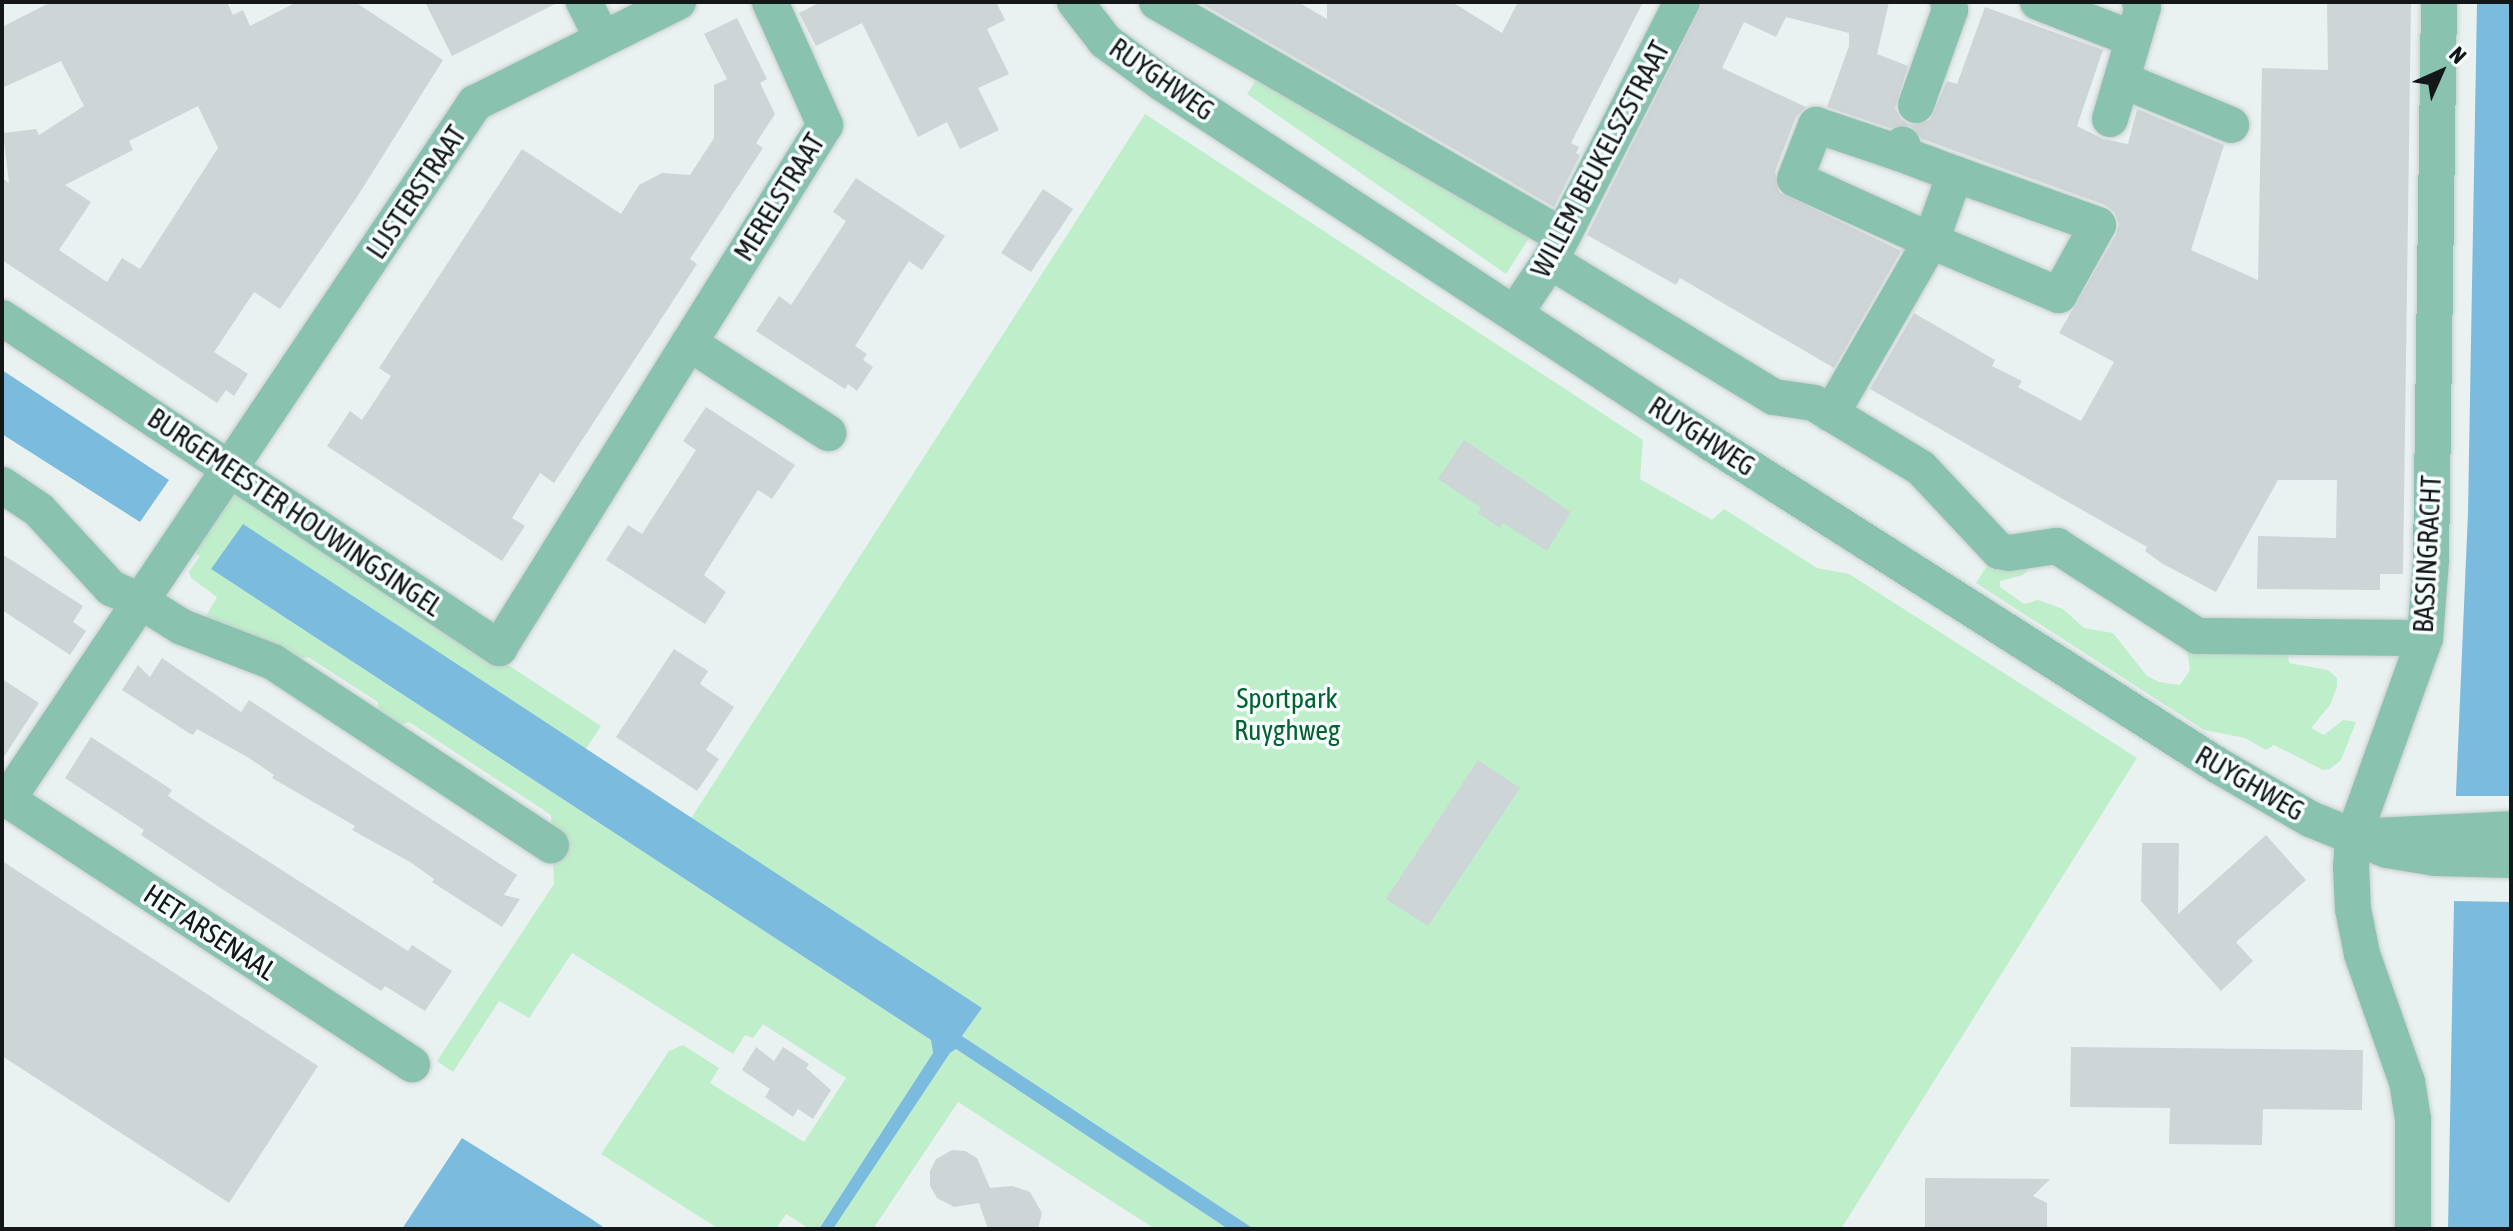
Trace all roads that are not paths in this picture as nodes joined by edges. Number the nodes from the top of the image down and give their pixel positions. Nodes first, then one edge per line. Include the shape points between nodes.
1 (584, 2) edge
2 (678, 2) edge
3 (770, 2) edge
4 (1075, 2) edge
5 (1157, 2) edge
6 (1682, 2) edge
7 (1948, 2) edge
8 (2038, 2) edge
9 (2140, 2) edge
10 (2439, 2) edge
11 (602, 38) junction
12 (2133, 39) junction
13 (2122, 80) junction
14 (1916, 105) dead end
15 (2110, 119) dead end
16 (2231, 125) dead end
17 (1955, 174) junction
18 (1556, 248) junction
19 (1926, 252) junction
20 (1515, 313) junction
21 (2, 318) edge
22 (689, 343) junction
23 (1831, 414) junction
24 (828, 433) dead end
25 (231, 469) junction
26 (2, 485) edge
27 (554, 558) joint
28 (142, 602) junction
29 (2425, 638) junction
30 (5, 798) edge
31 (2511, 829) edge
32 (2353, 838) junction
33 (2435, 844) junction
34 (551, 845) dead end
35 (2511, 860) edge
36 (412, 1064) dead end
37 (2413, 1229) edge

1 - 11 street
2 - 11 street, LIJSTERSTRAAT
3 - 22 street, MERELSTRAAT via 825,125
4 - 20 street, RUYGHWEG via 1105,41 1142,69
5 - 18 street
6 - 18 street, WILLEM BEUKELSZSTRAAT
7 - 14 street via 1950,10
8 - 12 street
9 - 12 street
10 - 29 street, BASSINGRACHT via 2431,560
11 - 25 street, LIJSTERSTRAAT via 475,103
12 - 13 street
13 - 15 street
13 - 16 street
17 - 19 street
17 - 19 street via 1900,149 1816,125 1795,179
17 - 19 street via 2098,225 2059,295
18 - 20 street, WILLEM BEUKELSZSTRAAT
18 - 23 street via 1774,397 1808,401
19 - 23 street
20 - 32 street, RUYGHWEG via 2217,765
21 - 25 street, BURGEMEESTER HOUWINGSINGEL
22 - 24 street
22 - 27 street, MERELSTRAAT
23 - 29 street via 1926,472 1999,551 2057,546 2197,636
25 - 27 street, BURGEMEESTER HOUWINGSINGEL via 499,648
25 - 28 street, HET ARSENAAL
26 - 28 street via 39,510 111,588
28 - 30 street, HET ARSENAAL
28 - 34 street via 182,627 273,662
29 - 32 street, BASSINGRACHT
30 - 36 street, HET ARSENAAL
31 - 33 street, RUYGHWEG
32 - 33 street, RUYGHWEG via 2387,850
32 - 37 street, BASSINGRACHT via 2351,889 2362,954 2411,1103
33 - 35 street, RUYGHWEG

